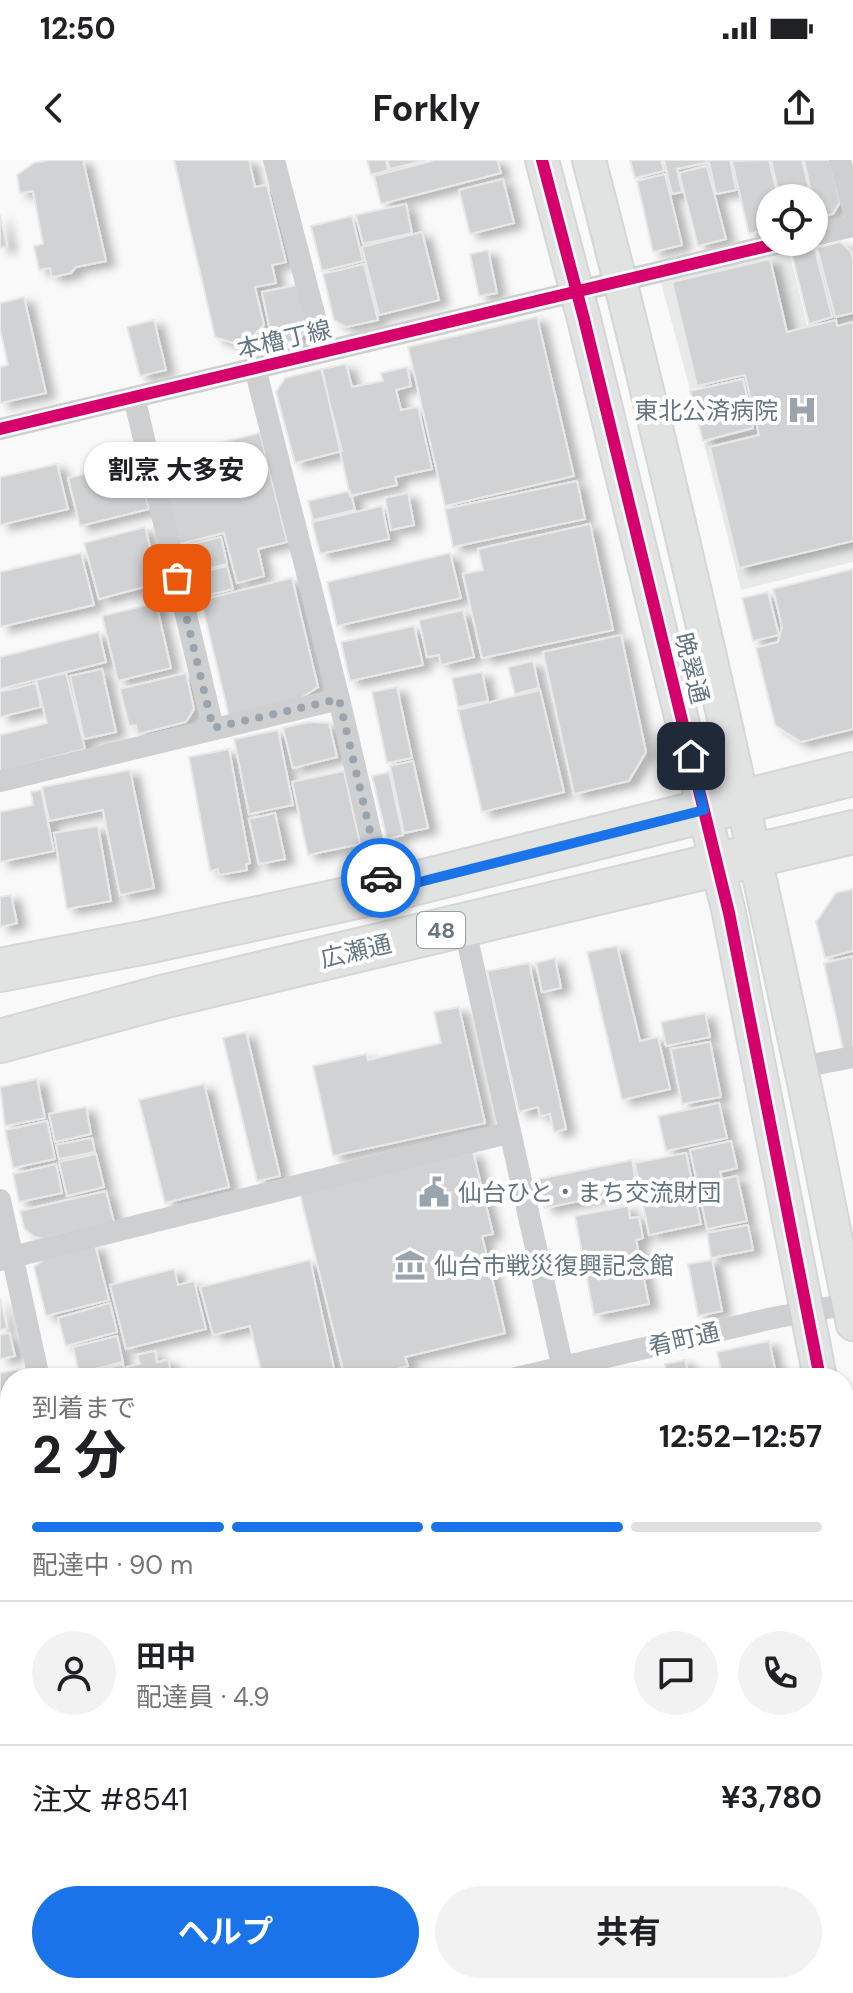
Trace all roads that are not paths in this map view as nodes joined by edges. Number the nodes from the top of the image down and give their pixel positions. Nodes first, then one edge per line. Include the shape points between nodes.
1 (274, 160) edge
2 (542, 160) edge
3 (589, 160) edge
4 (840, 160) edge
5 (853, 209) edge
6 (853, 226) edge
7 (828, 232) edge
8 (756, 249) edge
9 (620, 281) junction
10 (577, 291) junction
11 (324, 352) junction
12 (255, 368) junction
13 (134, 397) junction
14 (0, 429) edge
15 (339, 699) junction
16 (213, 728) junction
17 (853, 774) edge
18 (0, 781) edge
19 (723, 806) junction
20 (853, 832) edge
21 (736, 860) junction
22 (384, 891) junction
23 (464, 925) junction
24 (147, 942) junction
25 (0, 970) edge
26 (0, 991) edge
27 (166, 996) junction
28 (0, 1023) edge
29 (0, 1041) edge
30 (853, 1057) edge
31 (801, 1067) junction
32 (508, 1133) junction
33 (0, 1200) edge
34 (6, 1258) edge
35 (852, 1310) edge
36 (806, 1312) junction
37 (36, 1368) edge
38 (563, 1368) edge
39 (580, 1368) edge
40 (818, 1368) edge

1 - 11 street
2 - 10 street, 晩翠通
3 - 9 street, 晩翠通
4 - 5 street
6 - 7 street
8 - 9 street
9 - 10 street, 本櫓丁線
9 - 19 street, 晩翠通
10 - 11 street, 本櫓丁線
10 - 19 street, 晩翠通
11 - 12 street, 本櫓丁線
12 - 13 street, 本櫓丁線
12 - 15 street
13 - 14 street, 本櫓丁線
13 - 16 street
15 - 16 street
15 - 22 street
16 - 18 street
17 - 19 highway, 48
19 - 21 street, 晩翠通
19 - 22 highway, 48
20 - 21 highway, 広瀬通 / 48
21 - 23 highway, 広瀬通 / 48
21 - 31 street, 晩翠通
21 - 36 street, 晩翠通 via 729,913
22 - 24 highway, 48
23 - 27 highway, 広瀬通 / 48
23 - 32 street
24 - 25 highway, 48
24 - 26 highway, 48
27 - 28 highway, 48
27 - 29 highway, 広瀬通 / 48
30 - 31 street
31 - 35 street, 晩翠通
32 - 34 street
32 - 38 street
33 - 34 street
34 - 37 street
35 - 36 street, 肴町通
36 - 39 street, 肴町通
36 - 40 street, 晩翠通

